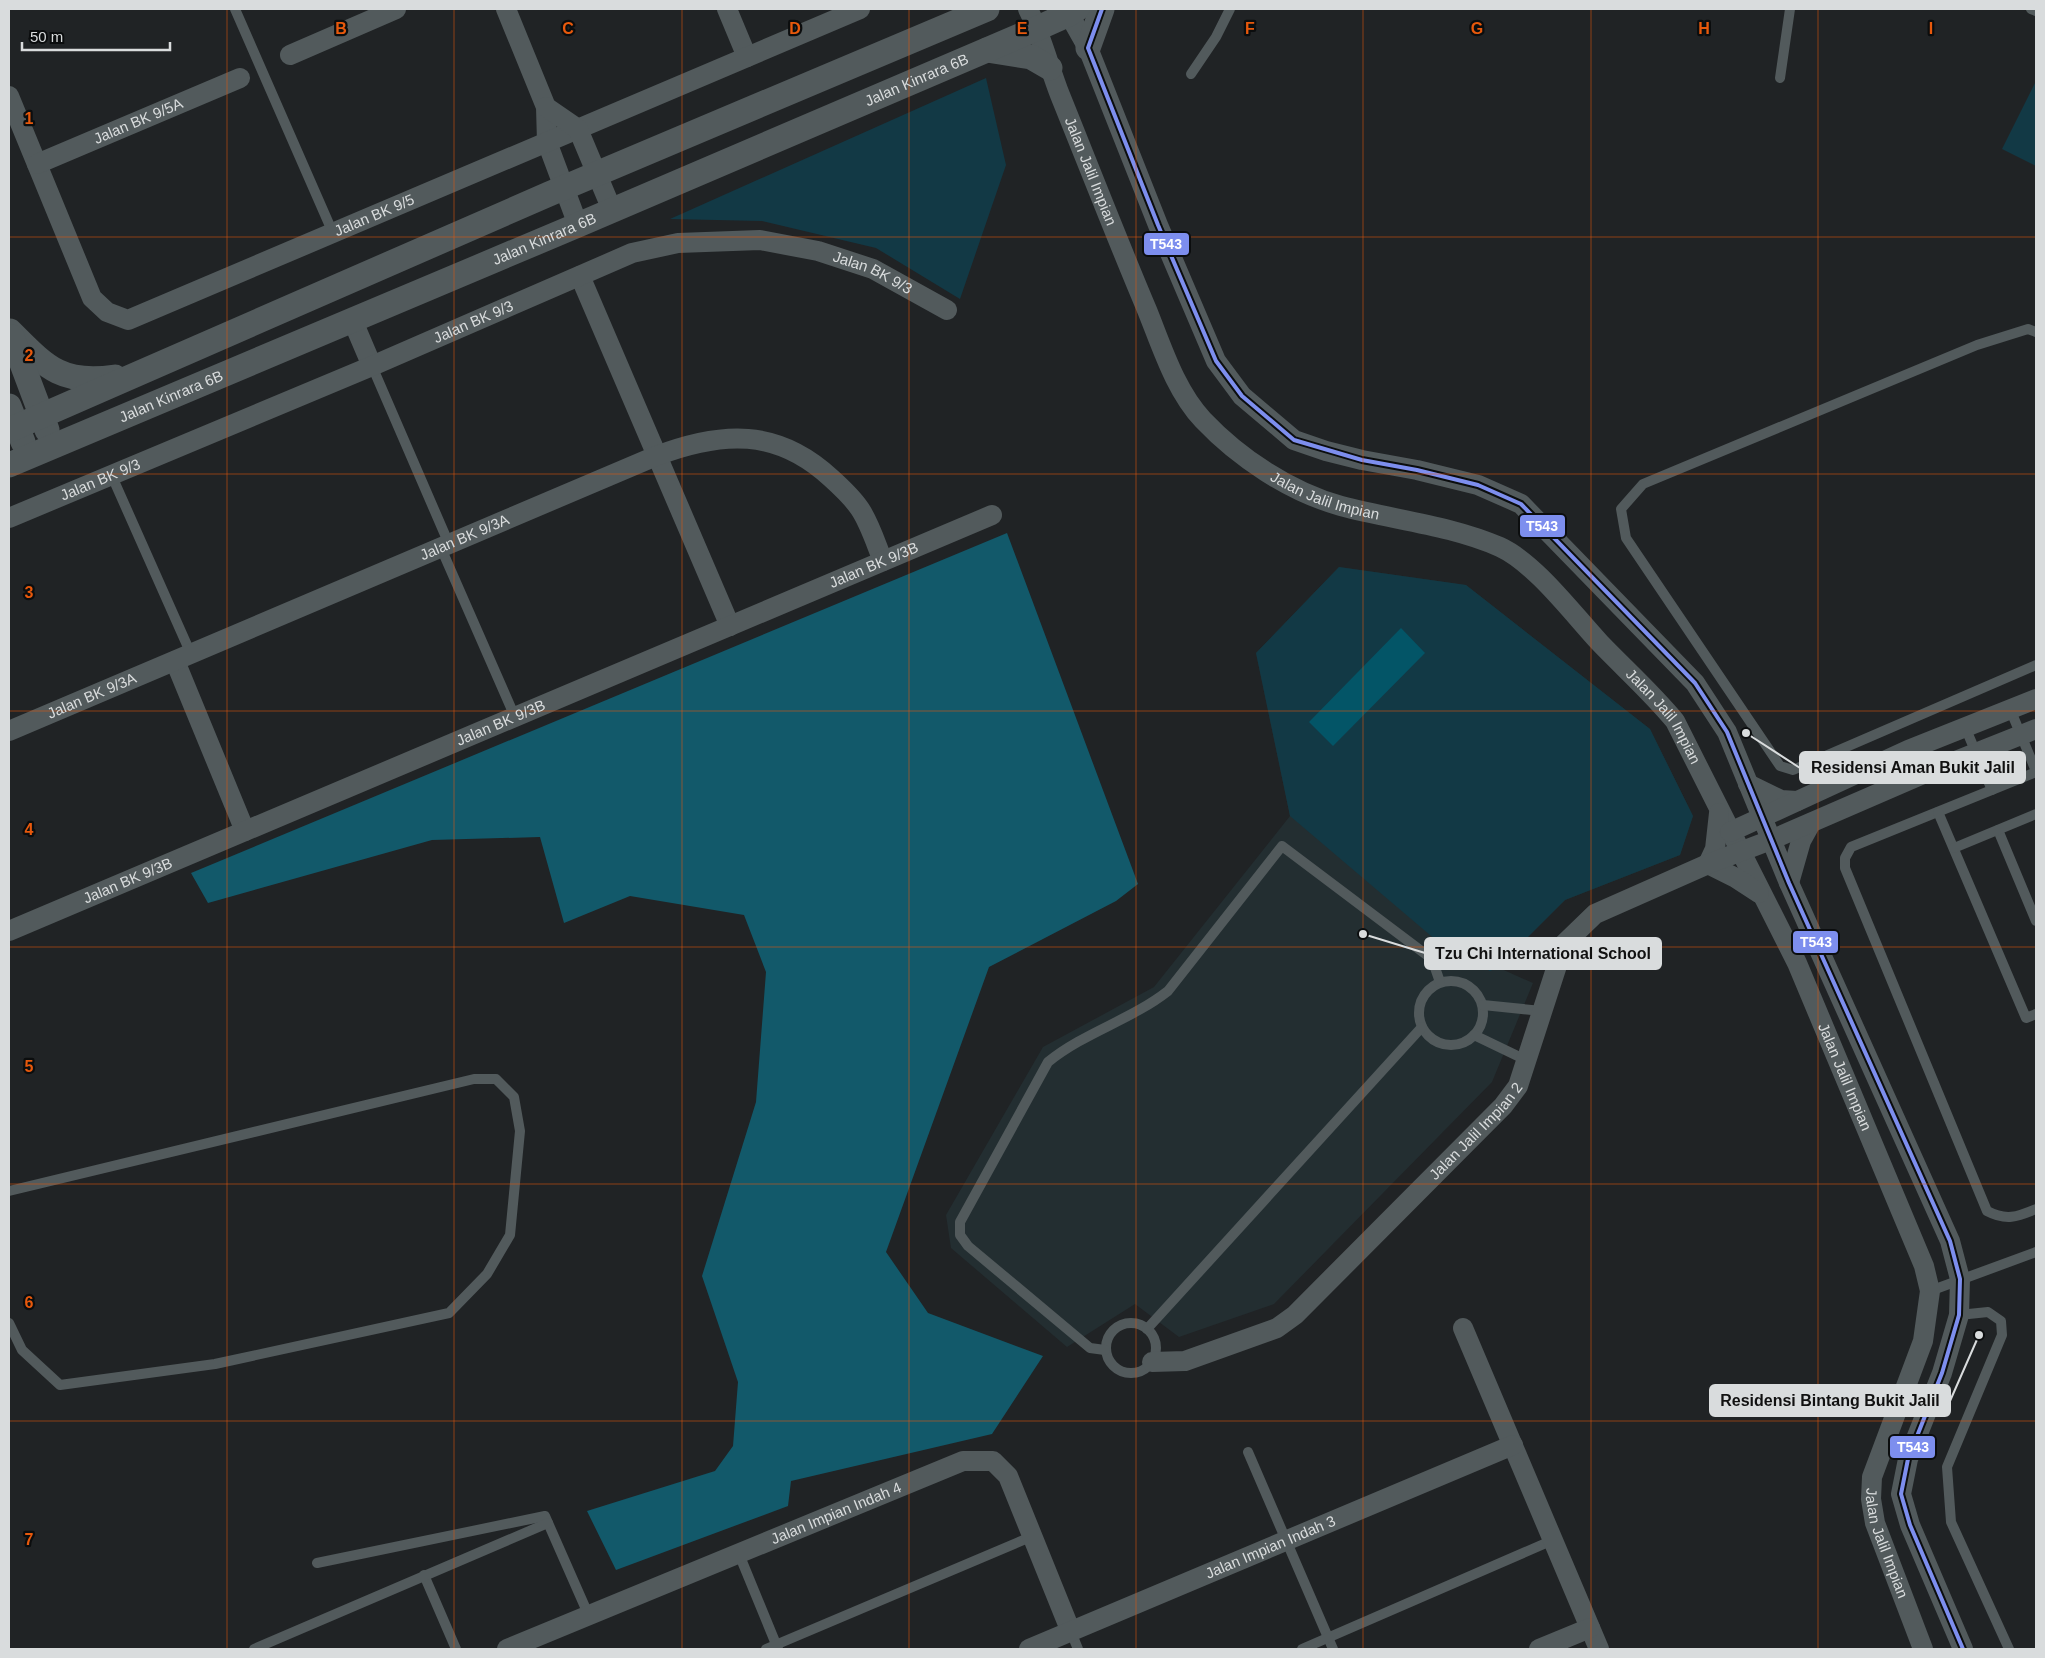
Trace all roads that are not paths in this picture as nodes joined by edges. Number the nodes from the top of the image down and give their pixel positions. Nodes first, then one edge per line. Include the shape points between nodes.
1 (235, 9) edge
2 (396, 9) edge
3 (506, 9) edge
4 (727, 9) edge
5 (860, 9) edge
6 (987, 9) edge
7 (1102, 9) edge
8 (1230, 9) edge
9 (1790, 9) edge
10 (2031, 9) edge
11 (1071, 11) edge
12 (2036, 11) edge
13 (1033, 18) edge
14 (1088, 48) junction
15 (987, 50) junction
16 (290, 55) dead end
17 (747, 57) junction
18 (1050, 68) junction
19 (1191, 74) dead end
20 (240, 78) dead end
21 (1780, 78) dead end
22 (9, 96) edge
23 (546, 107) junction
24 (578, 129) junction
25 (547, 142) junction
26 (37, 164) junction
27 (598, 173) junction
28 (563, 187) junction
29 (612, 210) junction
30 (578, 225) junction
31 (333, 233) junction
32 (580, 276) junction
33 (947, 310) dead end
34 (352, 319) junction
35 (9, 329) edge
36 (2036, 332) edge
37 (372, 366) junction
38 (138, 374) junction
39 (41, 416) junction
40 (12, 421) edge
41 (54, 446) junction
42 (656, 456) junction
43 (19, 460) edge
44 (111, 474) junction
45 (992, 515) dead end
46 (9, 518) edge
47 (445, 546) junction
48 (883, 561) junction
49 (730, 626) junction
50 (183, 657) junction
51 (2036, 665) edge
52 (2036, 699) edge
53 (2010, 709) junction
54 (515, 717) junction
55 (1965, 727) junction
56 (9, 732) edge
57 (2029, 732) edge
58 (1976, 753) junction
59 (2036, 771) edge
60 (1748, 784) junction
61 (1992, 790) junction
62 (1797, 801) junction
63 (1719, 812) junction
64 (1938, 812) junction
65 (2036, 814) edge
66 (1762, 818) junction
67 (1811, 823) junction
68 (1998, 830) junction
69 (245, 831) junction
70 (1730, 832) junction
71 (1771, 840) junction
72 (1954, 848) junction
73 (1740, 852) junction
74 (1708, 864) junction
75 (1789, 883) junction
76 (1762, 896) junction
77 (2036, 921) edge
78 (9, 931) edge
79 (1440, 982) junction
80 (1483, 1005) junction
81 (1542, 1011) junction
82 (2036, 1014) edge
83 (1422, 1027) junction
84 (1474, 1035) junction
85 (1526, 1060) junction
86 (9, 1191) edge
87 (2036, 1209) edge
88 (2036, 1252) edge
89 (1960, 1279) junction
90 (1930, 1291) junction
91 (1959, 1315) junction
92 (9, 1323) edge
93 (1463, 1328) dead end
94 (1147, 1329) junction
95 (1105, 1350) junction
96 (1152, 1362) junction
97 (1513, 1445) junction
98 (1248, 1452) dead end
99 (548, 1523) junction
100 (1033, 1536) junction
101 (1553, 1540) junction
102 (1286, 1541) junction
103 (739, 1554) junction
104 (317, 1563) dead end
105 (424, 1575) junction
106 (589, 1616) junction
107 (1590, 1628) junction
108 (1328, 1638) junction
109 (1075, 1640) edge
110 (777, 1647) edge
111 (254, 1649) edge
112 (456, 1649) edge
113 (507, 1649) edge
114 (766, 1649) edge
115 (1029, 1649) edge
116 (1302, 1649) edge
117 (1333, 1649) edge
118 (1539, 1649) edge
119 (1599, 1649) edge
120 (1924, 1649) edge
121 (1963, 1649) edge
122 (2009, 1649) edge

1 - 31 lane
2 - 16 street
3 - 23 street
4 - 17 street
5 - 17 street, Jalan BK 9/5
6 - 27 street
7 - 14 street
8 - 19 lane via 1216,38
9 - 21 lane
10 - 12 lane
11 - 13 street, Jalan Kinrara 6B
11 - 14 street, Jalan Jalil Impian
13 - 15 street, Jalan Kinrara 6B
13 - 18 street, Jalan Jalil Impian
14 - 60 street, Jalan Jalil Impian via 1216,362 1242,396 1294,440 1353,458 1478,485 1521,504 1695,683 1726,732
15 - 18 street via 1031,57
15 - 29 street, Jalan Kinrara 6B
17 - 24 street, Jalan BK 9/5
18 - 63 street, Jalan Jalil Impian via 1177,384 1201,419 1240,453 1292,488 1339,505 1471,536 1503,548 1531,569 1675,721
20 - 26 street, Jalan BK 9/5A
22 - 26 street, Jalan BK 9/5
23 - 24 street
23 - 25 street
24 - 25 street, Jalan BK 9/5
24 - 27 street
25 - 28 street
25 - 31 street, Jalan BK 9/5
26 - 31 street, Jalan BK 9/5 via 92,298 107,312 128,320
27 - 28 street
27 - 29 street
28 - 30 street
28 - 38 street
29 - 30 street, Jalan Kinrara 6B
30 - 34 street, Jalan Kinrara 6B
32 - 33 street, Jalan BK 9/3 via 632,253 678,243 760,240 818,251 873,269
32 - 37 street, Jalan BK 9/3
32 - 42 street
34 - 37 street
34 - 41 street, Jalan Kinrara 6B
35 - 38 street via 41,361 76,379
35 - 39 street
36 - 51 lane via 2028,329 1977,345 1643,484 1621,509 1626,538 1780,766 1793,770
37 - 44 street, Jalan BK 9/3
37 - 47 lane
38 - 39 street
39 - 40 street
39 - 41 street
40 - 43 street
41 - 43 street, Jalan Kinrara 6B
42 - 47 street, Jalan BK 9/3A
42 - 48 street, Jalan BK 9/3A via 685,445 742,438 775,443 805,456 843,489 860,509
42 - 49 street
44 - 46 street, Jalan BK 9/3
44 - 50 lane
45 - 48 street, Jalan BK 9/3B
47 - 50 street, Jalan BK 9/3A
47 - 54 lane
48 - 49 street, Jalan BK 9/3B
49 - 54 street, Jalan BK 9/3B
50 - 56 street, Jalan BK 9/3A
50 - 69 street
52 - 53 street
53 - 55 street
53 - 57 lane
54 - 69 street, Jalan BK 9/3B
55 - 58 lane
55 - 62 street
57 - 58 street, Jalan Jalil Impian 2
57 - 59 lane
58 - 61 lane
58 - 67 street, Jalan Jalil Impian 2
59 - 61 lane
60 - 62 street via 1781,800
60 - 66 street, Jalan Jalil Impian
61 - 64 lane
62 - 66 street
63 - 70 street, Jalan Jalil Impian
63 - 74 street via 1716,849
64 - 72 lane
64 - 87 lane via 1851,847 1845,858 1845,868 1987,1211 2008,1218
65 - 68 lane
66 - 70 street
66 - 71 street, Jalan Jalil Impian
67 - 71 street, Jalan Jalil Impian 2
67 - 75 street via 1801,841
68 - 72 lane
68 - 77 lane
69 - 78 street, Jalan BK 9/3B
70 - 73 street, Jalan Jalil Impian
71 - 73 street, Jalan Jalil Impian 2
71 - 75 street, Jalan Jalil Impian
72 - 82 lane via 2026,1018
73 - 74 street, Jalan Jalil Impian 2
73 - 76 street, Jalan Jalil Impian
74 - 76 street
74 - 81 street, Jalan Jalil Impian 2 via 1595,914 1564,944
75 - 89 street, Jalan Jalil Impian via 1950,1241
76 - 90 street, Jalan Jalil Impian via 1796,963 1920,1257
79 - 80 lane via 1461,982 1471,987
79 - 83 lane via 1431,988 1419,1005
79 - 95 lane via 1432,959 1282,846 1168,991 1147,1007 1066,1047 1048,1062 960,1222 960,1235 968,1246 1090,1348
80 - 81 lane
80 - 84 lane via 1483,1016
81 - 85 street, Jalan Jalil Impian 2
83 - 84 lane via 1435,1041 1445,1044 1461,1043
83 - 94 lane
84 - 85 lane
85 - 96 street, Jalan Jalil Impian 2 via 1518,1086 1503,1106 1295,1316 1277,1328 1185,1361
86 - 92 lane via 474,1078 496,1079 514,1097 520,1131 510,1236 487,1274 448,1312 215,1364 60,1386 22,1350
88 - 89 lane
89 - 90 lane
89 - 91 street, Jalan Jalil Impian
90 - 120 street, Jalan Jalil Impian via 1923,1341 1872,1477 1871,1499 1874,1523
91 - 121 street, Jalan Jalil Impian via 1942,1373 1908,1459 1901,1494 1910,1525
91 - 122 lane via 1988,1312 2001,1321 2002,1335 1947,1467 1951,1522
93 - 97 street
94 - 95 lane via 1123,1324 1110,1334
94 - 96 lane via 1156,1348
95 - 96 lane via 1111,1364 1124,1372 1140,1372
97 - 101 street
97 - 102 street, Jalan Impian Indah 3
98 - 102 lane
99 - 104 lane via 545,1516
99 - 105 lane
99 - 106 lane
100 - 103 street, Jalan Impian Indah 4 via 1008,1476 993,1461 963,1461
100 - 109 street, Jalan Impian Indah 4
100 - 110 lane
101 - 107 street
101 - 108 lane
102 - 108 lane
102 - 109 street, Jalan Impian Indah 3
103 - 106 street, Jalan Impian Indah 4
103 - 110 lane
105 - 111 lane
105 - 112 lane
106 - 113 street, Jalan Impian Indah 4
107 - 118 street
107 - 119 street
108 - 116 lane
108 - 117 lane
109 - 115 street, Jalan Impian Indah 3
110 - 114 lane

